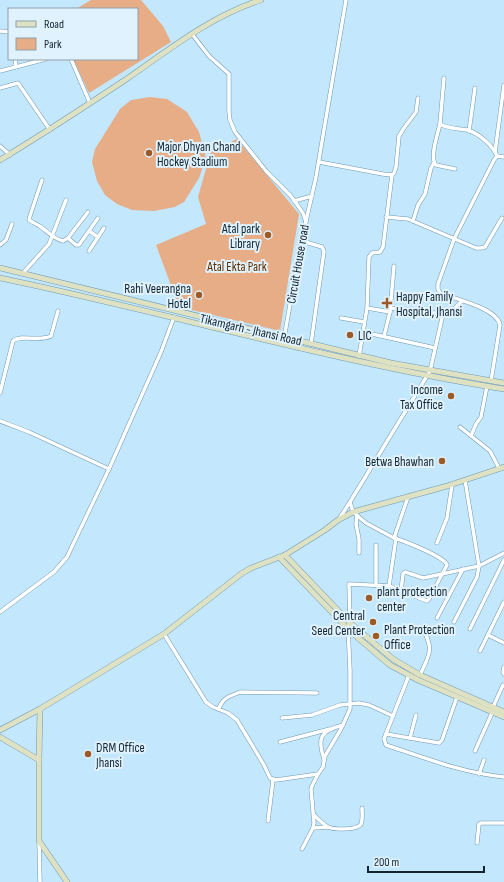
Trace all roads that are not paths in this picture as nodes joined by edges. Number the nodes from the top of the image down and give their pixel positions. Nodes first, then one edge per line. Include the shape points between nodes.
1 (261, 0) edge
2 (346, 0) edge
3 (192, 34) junction
4 (16, 60) edge
5 (71, 60) edge
6 (34, 61) edge
7 (15, 67) junction
8 (0, 71) edge
9 (444, 78) dead end
10 (504, 85) edge
11 (0, 88) edge
12 (475, 88) dead end
13 (418, 98) dead end
14 (90, 103) junction
15 (440, 124) junction
16 (50, 130) junction
17 (469, 131) junction
18 (0, 146) edge
19 (495, 152) junction
20 (10, 154) junction
21 (497, 156) junction
22 (504, 157) edge
23 (0, 160) edge
24 (319, 162) junction
25 (434, 163) junction
26 (455, 169) dead end
27 (392, 175) junction
28 (42, 180) dead end
29 (312, 196) junction
30 (66, 200) dead end
31 (294, 201) junction
32 (88, 212) dead end
33 (386, 216) junction
34 (98, 218) dead end
35 (502, 218) dead end
36 (413, 221) junction
37 (306, 222) junction
38 (12, 224) dead end
39 (104, 228) dead end
40 (89, 231) junction
41 (52, 236) junction
42 (98, 237) junction
43 (68, 238) junction
44 (454, 239) junction
45 (302, 241) junction
46 (0, 245) edge
47 (89, 252) dead end
48 (394, 266) dead end
49 (0, 268) edge
50 (23, 273) junction
51 (0, 278) edge
52 (462, 301) junction
53 (141, 303) junction
54 (367, 308) junction
55 (140, 310) junction
56 (390, 310) junction
57 (58, 311) dead end
58 (443, 314) junction
59 (174, 317) junction
60 (341, 318) dead end
61 (364, 322) junction
62 (362, 332) junction
63 (384, 336) junction
64 (284, 337) junction
65 (283, 344) junction
66 (311, 344) junction
67 (435, 348) junction
68 (359, 358) junction
69 (429, 373) junction
70 (491, 381) junction
71 (487, 386) junction
72 (502, 386) edge
73 (0, 393) edge
74 (0, 421) edge
75 (460, 427) dead end
76 (471, 436) junction
77 (502, 468) edge
78 (109, 469) junction
79 (465, 480) junction
80 (452, 484) junction
81 (408, 497) junction
82 (350, 502) junction
83 (355, 513) junction
84 (338, 520) junction
85 (395, 538) junction
86 (437, 543) dead end
87 (376, 545) dead end
88 (359, 553) dead end
89 (504, 553) edge
90 (285, 555) junction
91 (279, 557) junction
92 (504, 560) edge
93 (479, 566) junction
94 (463, 569) junction
95 (442, 574) junction
96 (376, 585) junction
97 (389, 586) junction
98 (401, 591) junction
99 (504, 602) edge
100 (0, 612) edge
101 (437, 618) dead end
102 (454, 622) dead end
103 (349, 625) junction
104 (423, 628) dead end
105 (470, 629) dead end
106 (164, 634) junction
107 (488, 635) junction
108 (504, 643) edge
109 (480, 651) dead end
110 (504, 666) edge
111 (504, 674) edge
112 (408, 675) junction
113 (420, 675) junction
114 (504, 686) edge
115 (448, 687) junction
116 (445, 692) junction
117 (317, 693) dead end
118 (458, 697) junction
119 (351, 704) junction
120 (485, 707) junction
121 (218, 709) junction
122 (40, 710) junction
123 (493, 710) junction
124 (504, 712) edge
125 (416, 715) dead end
126 (393, 716) junction
127 (282, 718) dead end
128 (504, 718) edge
129 (343, 725) junction
130 (330, 729) junction
131 (0, 730) edge
132 (386, 734) junction
133 (0, 737) edge
134 (410, 738) junction
135 (280, 742) dead end
136 (475, 751) dead end
137 (39, 760) junction
138 (324, 760) junction
139 (484, 760) dead end
140 (318, 774) junction
141 (479, 774) junction
142 (504, 777) edge
143 (273, 780) junction
144 (362, 808) dead end
145 (314, 815) junction
146 (268, 821) dead end
147 (504, 823) edge
148 (328, 827) junction
149 (313, 828) junction
150 (39, 841) junction
151 (477, 843) dead end
152 (302, 848) dead end
153 (40, 882) edge
154 (67, 882) edge

1 - 3 street via 234,10
2 - 24 street
3 - 14 street
3 - 31 street, Circuit House road via 209,56 229,74 230,120 235,132
4 - 7 street
5 - 14 street
6 - 7 street
7 - 8 street
9 - 15 street
10 - 19 street
11 - 16 street via 18,83
12 - 17 street
13 - 27 street via 416,112 399,136 396,167
14 - 16 street
15 - 17 street
15 - 25 street
16 - 20 street
17 - 19 street via 476,134
18 - 20 street
19 - 21 street
20 - 23 street
21 - 22 street
21 - 44 street
24 - 27 street
24 - 29 street
25 - 26 street
25 - 36 street via 426,194 418,205
27 - 33 street
28 - 41 street via 30,220
29 - 31 street
29 - 37 street
30 - 41 street
31 - 37 street, Circuit House road via 304,213
32 - 43 street
33 - 36 street
33 - 54 street via 382,251 372,253 369,257
34 - 40 street
35 - 44 street via 485,246 481,248
36 - 44 street
37 - 45 street, Circuit House road
38 - 46 street via 6,240
39 - 42 street
40 - 42 street
40 - 43 street via 79,245
41 - 43 street via 62,241
41 - 50 street via 45,249
42 - 47 street
44 - 52 street via 438,289 440,293
45 - 64 street, Circuit House road
45 - 66 street via 322,247 324,251
48 - 56 street
49 - 50 street, Tikamgarh - Jhansi Road
50 - 53 street, Tikamgarh - Jhansi Road
51 - 55 street, Tikamgarh - Jhansi Road
52 - 58 street via 451,312
52 - 70 street via 494,315 500,321
53 - 55 street
53 - 64 street, Tikamgarh - Jhansi Road
54 - 56 street
54 - 61 street
55 - 59 street, Tikamgarh - Jhansi Road
56 - 58 street
56 - 63 street
57 - 73 street via 51,336 18,338 13,341
58 - 67 street
59 - 65 street, Tikamgarh - Jhansi Road
59 - 78 street
60 - 61 street
61 - 62 street
62 - 63 street
62 - 68 street
63 - 67 street
64 - 65 street, Circuit House road
64 - 66 street, Tikamgarh - Jhansi Road
65 - 68 street, Tikamgarh - Jhansi Road
66 - 68 street, Tikamgarh - Jhansi Road
67 - 69 street
68 - 69 street, Tikamgarh - Jhansi Road
69 - 70 street, Tikamgarh - Jhansi Road
69 - 71 street, Tikamgarh - Jhansi Road
69 - 82 street
70 - 72 street, Tikamgarh - Jhansi Road
71 - 72 street, Tikamgarh - Jhansi Road
71 - 76 street via 480,417
74 - 78 street
75 - 76 street
76 - 77 street via 490,451
77 - 79 street
78 - 100 street via 61,565
79 - 80 street
79 - 93 street
80 - 81 street
80 - 86 street via 447,518
81 - 83 street
81 - 85 street
82 - 83 street
82 - 84 street
83 - 84 street
83 - 85 street via 366,523
83 - 88 street
84 - 90 street
85 - 95 street via 447,562
85 - 97 street
87 - 96 street
89 - 93 street
90 - 91 street
90 - 103 street
91 - 103 street
91 - 106 street via 241,574
92 - 105 street
93 - 94 street
93 - 102 street via 478,577
94 - 95 street
94 - 101 street
95 - 98 street via 423,578 405,572
95 - 98 street via 428,600
96 - 97 street
96 - 103 street via 349,584
97 - 98 street
99 - 107 street
103 - 112 street via 359,639
103 - 113 street via 393,659
103 - 119 street
104 - 113 street via 431,650
106 - 121 street via 206,702
106 - 122 street
107 - 108 street
107 - 109 street
110 - 111 street
112 - 116 street
112 - 126 street
113 - 115 street
114 - 123 street
115 - 116 street
115 - 120 street
116 - 118 street
117 - 121 street via 240,692 228,697
118 - 120 street
118 - 134 street via 441,742
119 - 126 street via 364,704
119 - 127 street via 336,706 312,715
119 - 129 street
120 - 123 street
121 - 143 street via 237,720 268,776
122 - 131 street
122 - 137 street
123 - 124 street
123 - 128 street
123 - 136 street
125 - 134 street
126 - 132 street
129 - 130 street
129 - 138 street
130 - 135 street
130 - 138 street via 320,742
132 - 134 street
132 - 141 street via 386,745
133 - 137 street
137 - 150 street
138 - 140 street
139 - 141 street
140 - 143 street
140 - 145 street via 311,790
141 - 142 street
143 - 146 street
144 - 148 street via 360,826 337,829
145 - 148 street
145 - 149 street
147 - 151 street via 479,824
148 - 149 street
149 - 152 street
150 - 153 street
150 - 154 street

